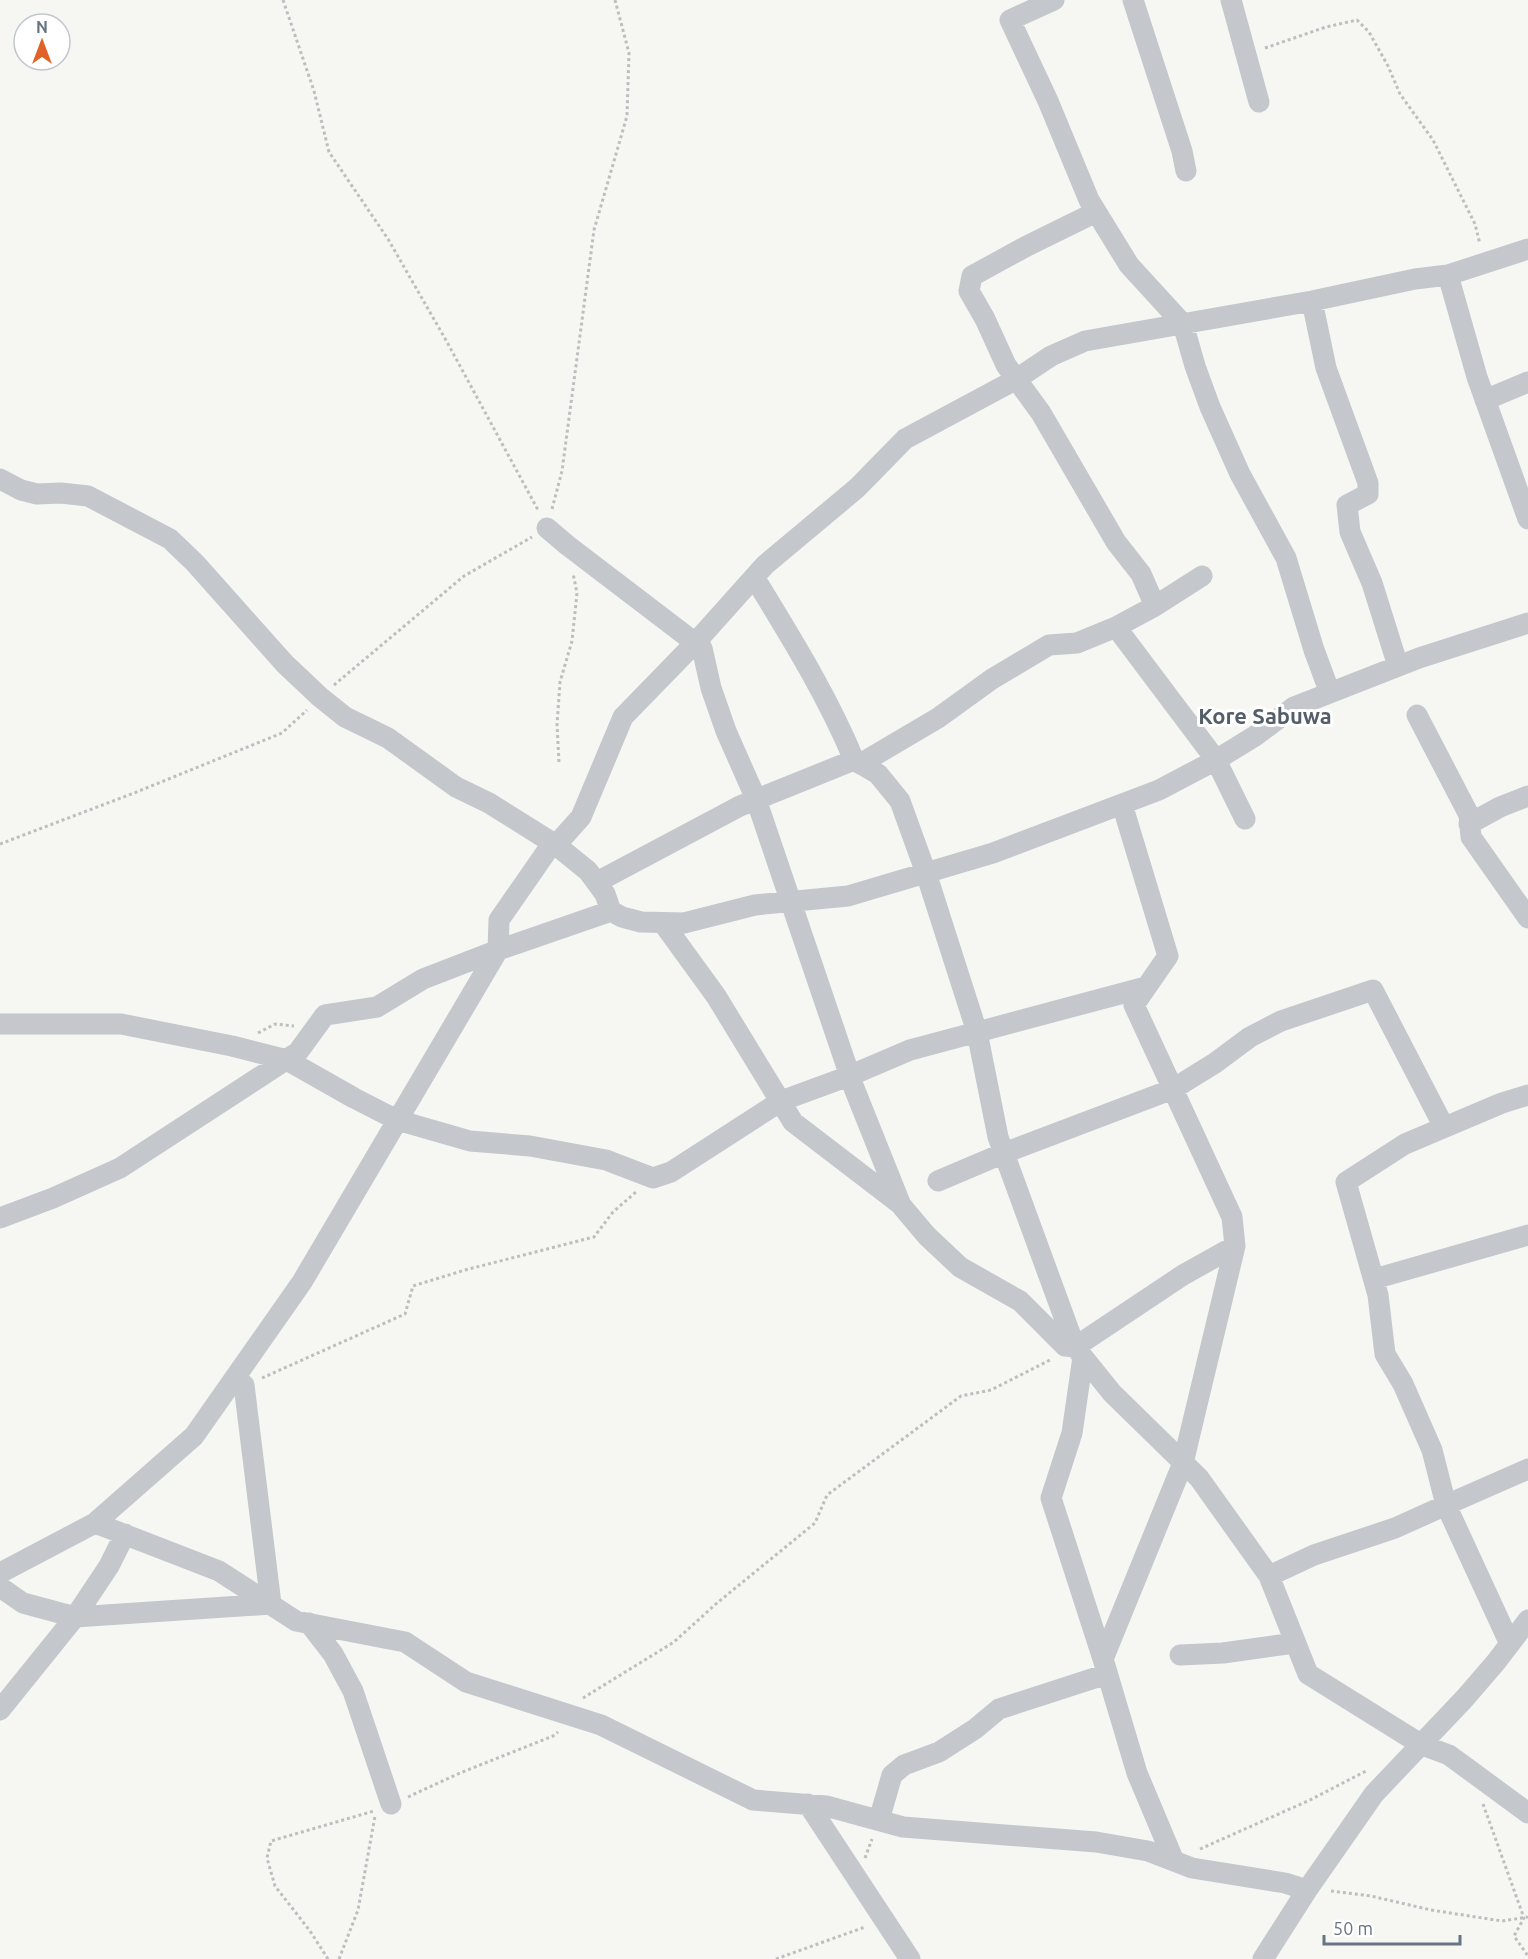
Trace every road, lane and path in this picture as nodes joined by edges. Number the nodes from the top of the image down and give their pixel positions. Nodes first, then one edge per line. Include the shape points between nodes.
1 (283, 0) edge
2 (615, 0) edge
3 (1054, 0) edge
4 (1133, 0) edge
5 (1231, 0) edge
6 (1246, 55) junction
7 (1258, 102) dead end
8 (1186, 171) dead end
9 (1096, 212) junction
10 (1528, 249) edge
11 (1484, 263) junction
12 (1448, 275) junction
13 (1312, 301) junction
14 (1183, 324) junction
15 (1015, 380) junction
16 (1528, 382) edge
17 (1485, 400) junction
18 (0, 478) edge
19 (1528, 519) edge
20 (547, 528) junction
21 (567, 545) junction
22 (1202, 576) dead end
23 (754, 577) junction
24 (1155, 606) junction
25 (1528, 623) edge
26 (1116, 627) junction
27 (696, 642) junction
28 (1398, 666) junction
29 (1330, 693) junction
30 (320, 697) junction
31 (1417, 715) dead end
32 (1216, 760) junction
33 (559, 762) dead end
34 (857, 762) junction
35 (1528, 796) edge
36 (756, 799) junction
37 (1122, 804) junction
38 (1245, 819) dead end
39 (1470, 824) junction
40 (0, 844) edge
41 (556, 845) junction
42 (926, 873) junction
43 (597, 882) junction
44 (791, 902) junction
45 (611, 911) junction
46 (1528, 918) edge
47 (663, 923) junction
48 (498, 950) junction
49 (1146, 987) junction
50 (0, 1024) edge
51 (316, 1028) junction
52 (976, 1032) junction
53 (232, 1046) junction
54 (287, 1060) junction
55 (849, 1076) junction
56 (1173, 1089) junction
57 (1528, 1095) edge
58 (781, 1101) junction
59 (397, 1120) junction
60 (1444, 1127) junction
61 (1004, 1153) junction
62 (653, 1178) junction
63 (938, 1181) dead end
64 (900, 1204) junction
65 (0, 1218) edge
66 (1528, 1235) edge
67 (1234, 1246) junction
68 (1374, 1279) junction
69 (1079, 1352) junction
70 (244, 1385) joint
71 (1183, 1463) junction
72 (1528, 1469) edge
73 (1446, 1505) junction
74 (95, 1522) junction
75 (125, 1534) junction
76 (0, 1573) edge
77 (1269, 1576) junction
78 (0, 1587) edge
79 (271, 1604) junction
80 (75, 1617) junction
81 (1528, 1620) edge
82 (309, 1623) junction
83 (1295, 1643) junction
84 (1510, 1644) junction
85 (1180, 1655) dead end
86 (1105, 1667) junction
87 (0, 1710) edge
88 (576, 1717) junction
89 (1422, 1745) junction
90 (1370, 1769) dead end
91 (1492, 1787) junction
92 (808, 1804) junction
93 (384, 1807) joint
94 (1528, 1813) edge
95 (879, 1820) junction
96 (1174, 1861) junction
97 (857, 1879) junction
98 (1308, 1889) junction
99 (1526, 1918) edge
100 (884, 1920) junction
101 (1528, 1956) edge
102 (339, 1959) edge
103 (776, 1959) edge
104 (910, 1959) edge
105 (1263, 1959) edge

1 - 20 path via 314,91 329,152 388,239
2 - 20 path via 629,53 627,116 594,230 562,471
3 - 9 street via 1010,20
4 - 8 street
5 - 6 street
6 - 7 street
6 - 11 path via 1357,20 1369,33 1400,94 1433,140 1475,224
9 - 14 street via 1129,265
9 - 15 street via 972,276 969,291
10 - 11 street
11 - 12 street
12 - 13 street
12 - 17 street
13 - 14 street
13 - 28 street via 1326,368 1368,483 1368,494 1347,505 1350,532 1372,583
14 - 15 street via 1085,341 1051,356
14 - 29 street via 1210,407 1240,474 1286,558
15 - 23 street via 905,439 857,488
15 - 24 street via 1041,413 1116,542 1141,574
16 - 17 street
17 - 19 street
18 - 30 street via 36,494 88,496 170,539
20 - 21 street
20 - 30 path via 464,576
21 - 27 street
21 - 33 path via 577,593 572,641 560,682
22 - 24 street
23 - 27 street
23 - 34 street via 797,647
24 - 26 street
25 - 28 street
26 - 32 street
26 - 34 street via 1077,643 1049,645 938,718
27 - 36 street via 702,648 726,731
27 - 41 street via 623,717 581,817
28 - 29 street
29 - 32 street via 1294,707
30 - 40 path via 282,733
30 - 41 street via 345,717 388,738 456,788 489,803
31 - 39 street via 1469,814
32 - 37 street via 1159,790
32 - 38 street
34 - 36 street
34 - 42 street via 878,774 900,801
35 - 39 street
36 - 43 street
36 - 44 street
37 - 42 street via 993,853
37 - 49 street via 1168,956
39 - 46 street via 1471,837
41 - 43 street
41 - 48 street via 549,848 499,920
42 - 44 street via 848,896
42 - 52 street
43 - 45 street
44 - 47 street via 755,905 684,923
44 - 55 street
45 - 47 street via 641,922
45 - 48 street
47 - 58 street via 716,996
48 - 51 street via 423,979 377,1007 325,1015
48 - 59 street
49 - 52 street
49 - 56 street via 1134,1005
50 - 53 street via 121,1024
51 - 53 path via 275,1024
51 - 54 street
52 - 55 street via 910,1050
52 - 61 street
53 - 54 street
54 - 59 street
54 - 65 street via 120,1168
55 - 58 street
55 - 64 street
56 - 60 street via 1281,1021 1373,990
56 - 61 street
56 - 67 street via 1233,1217
57 - 60 street
58 - 62 street via 671,1172
58 - 64 street via 793,1122
59 - 62 street via 470,1141 530,1146 606,1160
59 - 74 street via 302,1282 194,1436
60 - 68 street via 1405,1144 1346,1182
61 - 63 street
61 - 69 street
62 - 70 path via 613,1212 594,1237 413,1286 405,1314
64 - 69 street via 960,1267 1020,1301 1065,1346
66 - 68 street
67 - 69 street via 1183,1275
67 - 71 street
68 - 73 street via 1385,1354 1432,1450
69 - 71 street via 1112,1393
69 - 86 street via 1072,1433 1052,1498
69 - 88 path via 991,1390 961,1396 827,1495 815,1523 674,1642 584,1698
70 - 79 street
71 - 77 street via 1199,1478
71 - 86 street
72 - 73 street
73 - 77 street
73 - 84 street
74 - 75 street
74 - 76 street
75 - 79 street via 219,1571
75 - 80 street
77 - 83 street
78 - 80 street via 24,1603
79 - 80 street
79 - 82 street via 296,1621
80 - 87 street
81 - 84 street
82 - 88 street via 405,1642 466,1682
82 - 93 street via 333,1654 353,1691
83 - 85 street
83 - 89 street via 1308,1674
84 - 89 street
86 - 95 street via 999,1709 939,1752 904,1765 891,1775
86 - 96 street via 1137,1773
88 - 92 street via 602,1725 753,1800
89 - 91 street via 1449,1755
89 - 98 street via 1374,1794
90 - 96 path
91 - 94 street
91 - 99 path via 1480,1798
92 - 95 street
92 - 97 street
93 - 102 path via 358,1910
95 - 96 street via 903,1827 1096,1842 1148,1851
95 - 97 path
96 - 98 street via 1192,1868
97 - 100 street
98 - 99 path via 1371,1896 1502,1921
98 - 105 street
99 - 101 path via 1514,1936
100 - 103 path
100 - 104 street

